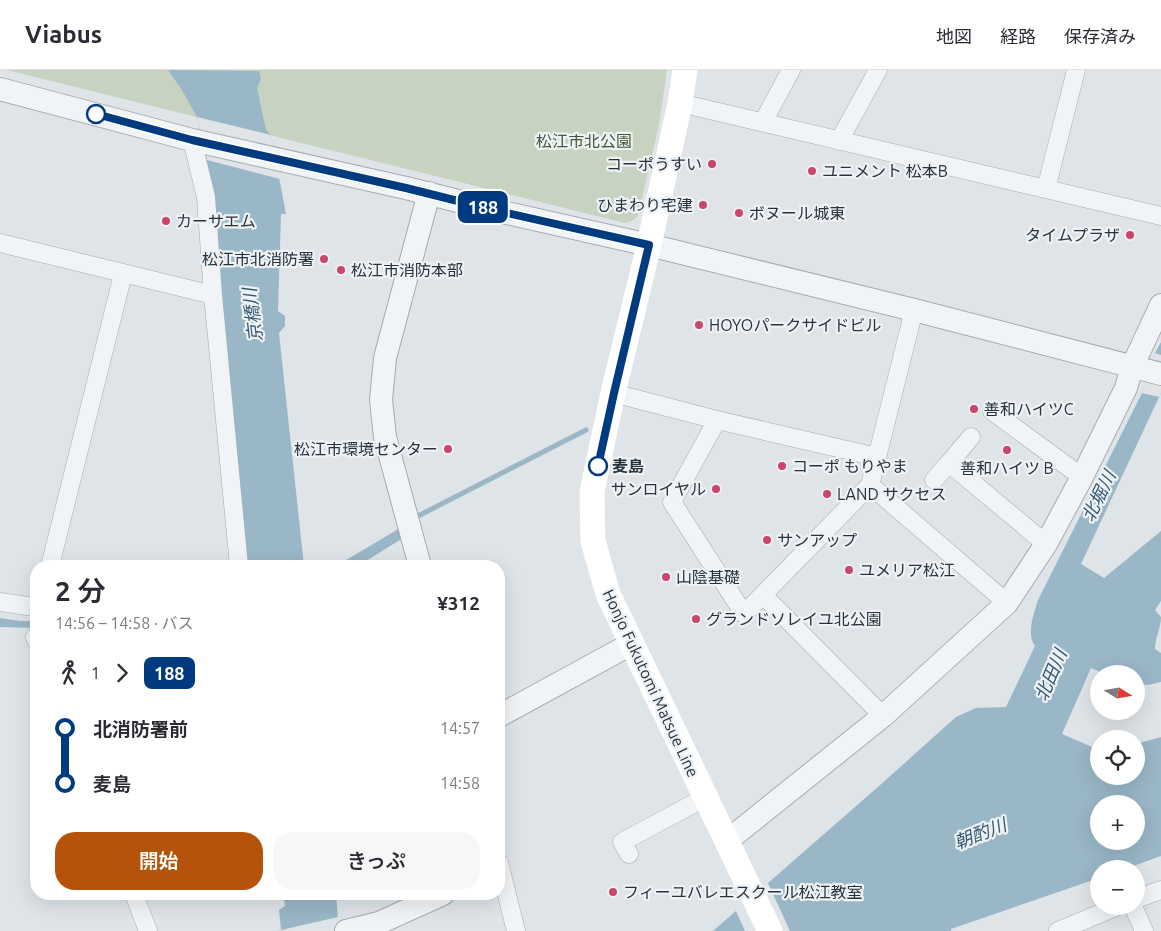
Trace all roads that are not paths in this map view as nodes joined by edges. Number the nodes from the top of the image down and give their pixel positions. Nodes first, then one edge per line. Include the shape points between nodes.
1 (685, 70) edge
2 (791, 70) edge
3 (878, 70) edge
4 (1076, 70) edge
5 (0, 89) edge
6 (680, 103) junction
7 (763, 122) junction
8 (192, 140) junction
9 (840, 141) junction
10 (1046, 190) junction
11 (429, 193) junction
12 (1161, 216) edge
13 (0, 243) edge
14 (649, 245) junction
15 (123, 274) junction
16 (213, 295) junction
17 (1161, 305) edge
18 (914, 310) junction
19 (1146, 370) edge
20 (614, 393) junction
21 (992, 411) dead end
22 (716, 420) junction
23 (971, 437) dead end
24 (877, 457) junction
25 (949, 463) junction
26 (1082, 477) junction
27 (934, 480) dead end
28 (870, 485) junction
29 (1046, 544) junction
30 (52, 560) edge
31 (238, 560) edge
32 (418, 560) edge
33 (764, 595) junction
34 (0, 602) edge
35 (1007, 603) junction
36 (30, 606) edge
37 (631, 644) junction
38 (505, 713) edge
39 (883, 716) junction
40 (706, 797) junction
41 (727, 841) junction
42 (629, 854) dead end
43 (505, 887) edge
44 (1161, 890) edge
45 (1145, 896) edge
46 (136, 900) edge
47 (430, 900) edge
48 (1096, 915) edge
49 (1137, 915) edge
50 (148, 931) edge
51 (346, 931) edge
52 (516, 931) edge
53 (770, 931) edge
54 (1058, 931) edge
55 (1144, 931) edge

1 - 6 main road, Honjo Fukutomi Matsue Line
2 - 7 street
3 - 9 street
4 - 10 street
5 - 8 street
6 - 7 street
6 - 14 main road, Honjo Fukutomi Matsue Line
7 - 9 street
8 - 11 street
8 - 16 street via 206,197
9 - 10 street
10 - 12 street
11 - 14 street
11 - 32 street via 385,358 381,400 385,437
13 - 15 street
14 - 18 street
14 - 20 main road, Honjo Fukutomi Matsue Line
15 - 16 street
15 - 30 street
16 - 31 street
17 - 19 street
18 - 19 street
18 - 24 street
19 - 26 street via 1126,388
20 - 22 street
20 - 37 main road, Honjo Fukutomi Matsue Line via 592,492 593,541 608,594
21 - 26 street
22 - 24 street
22 - 33 street via 672,502 744,614
23 - 25 street
24 - 28 street
25 - 27 street
25 - 29 street
26 - 29 street
28 - 33 street
28 - 35 street
29 - 35 street
33 - 39 street
34 - 36 street
35 - 39 street
37 - 38 street
37 - 40 main road, Honjo Fukutomi Matsue Line
39 - 41 street
40 - 41 main road, Honjo Fukutomi Matsue Line
40 - 42 street via 622,842
41 - 53 main road, Honjo Fukutomi Matsue Line
43 - 52 street
44 - 45 street
46 - 50 street
47 - 51 street via 379,923
48 - 54 street
49 - 55 street

